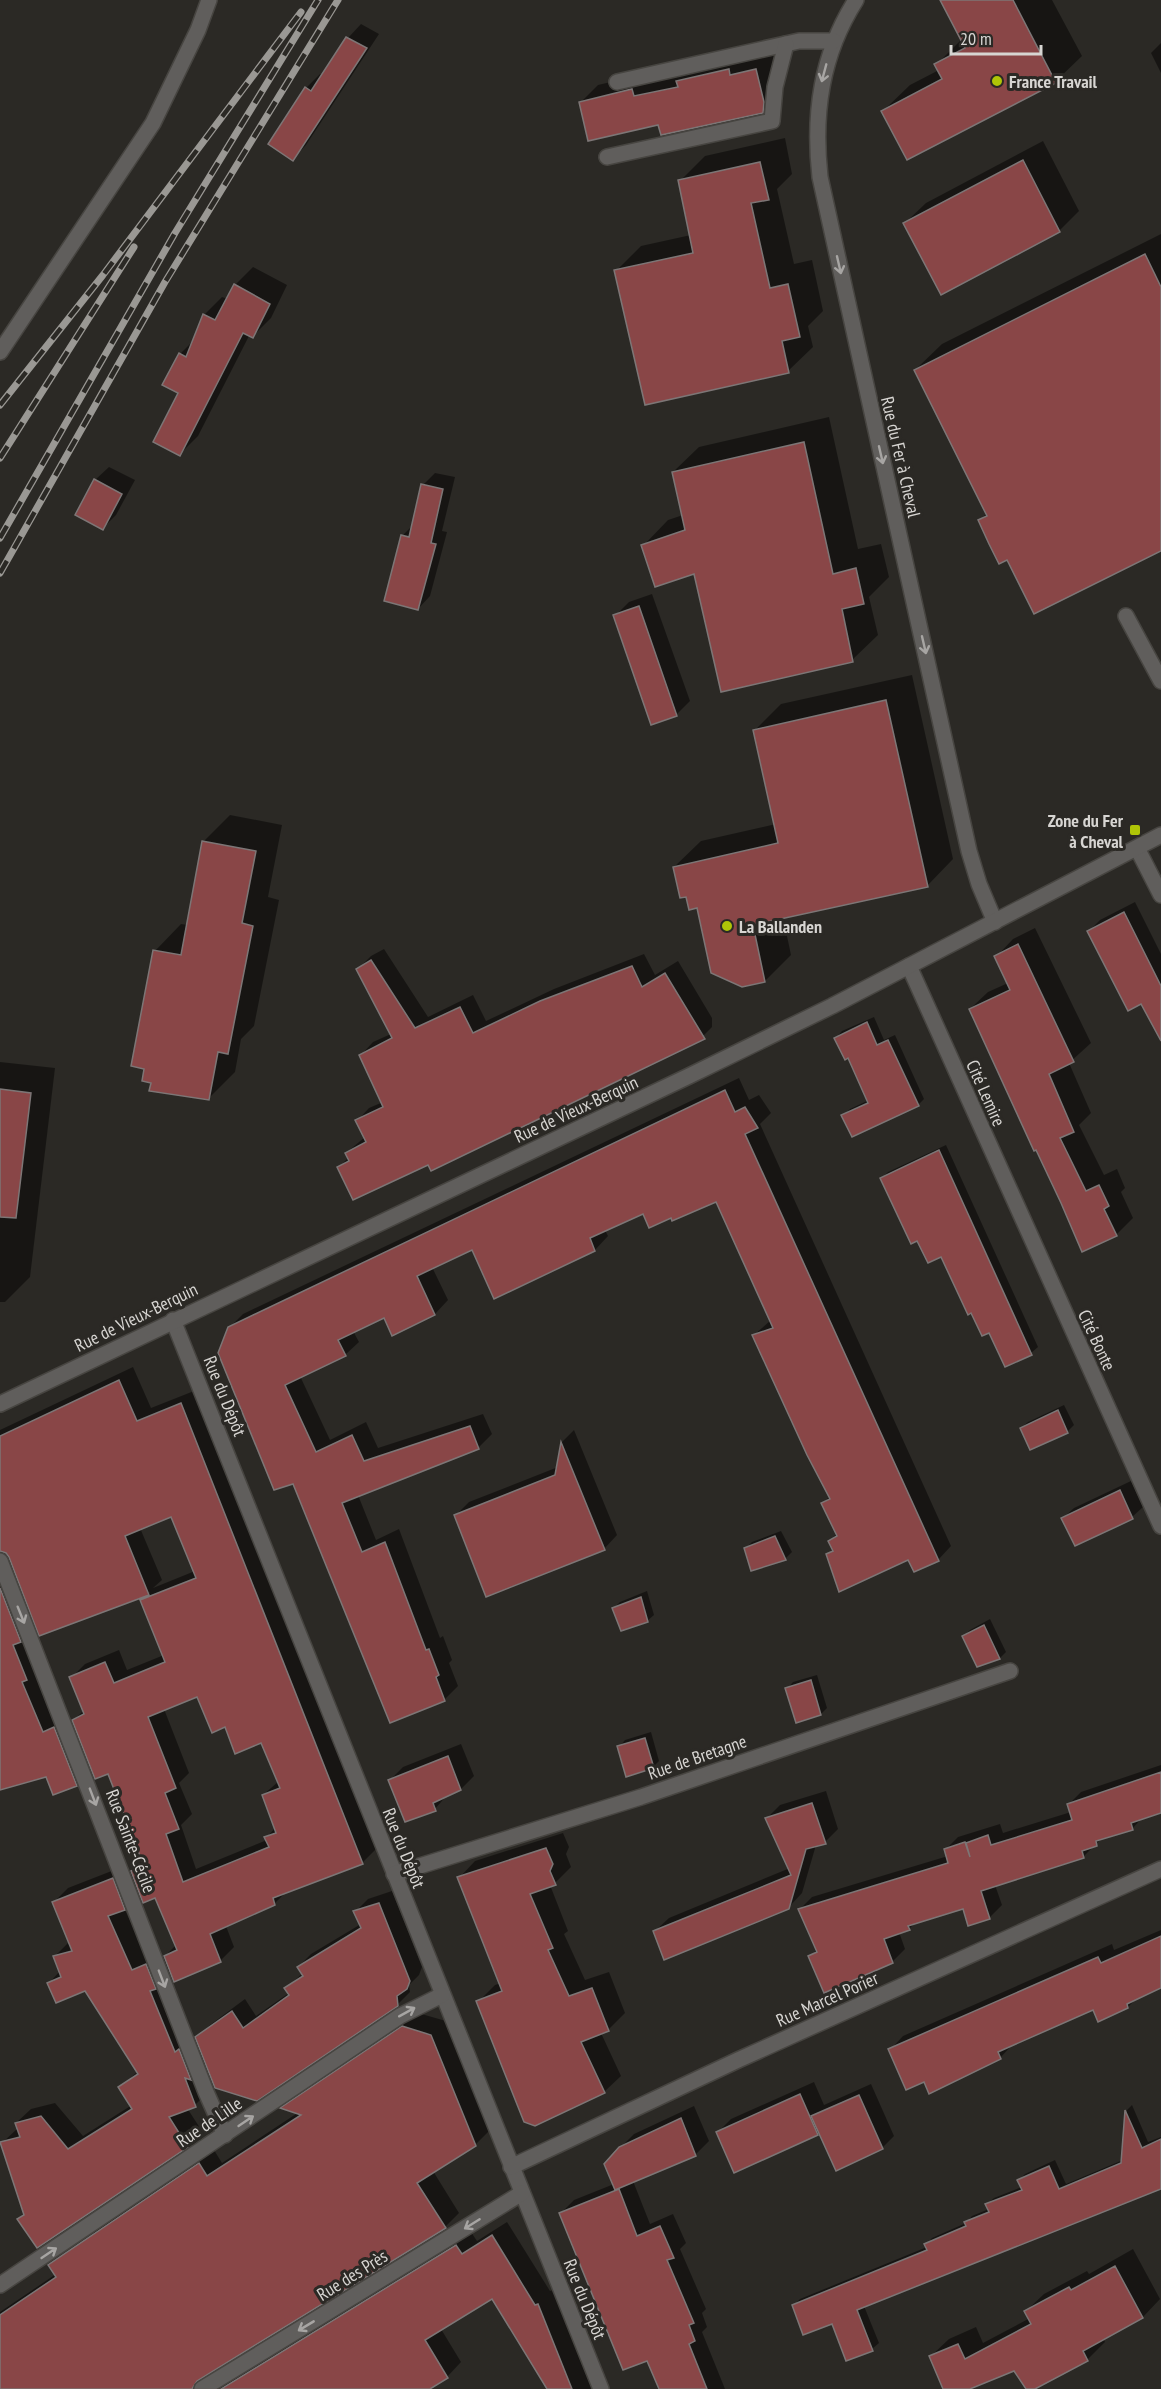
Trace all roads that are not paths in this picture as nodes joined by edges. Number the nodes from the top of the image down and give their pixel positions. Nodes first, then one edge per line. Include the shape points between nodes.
1 (208, 0) edge
2 (856, 0) edge
3 (834, 41) junction
4 (786, 44) junction
5 (617, 82) dead end
6 (607, 157) dead end
7 (0, 352) edge
8 (1126, 616) dead end
9 (1161, 681) edge
10 (1161, 835) edge
11 (1137, 848) junction
12 (1161, 895) edge
13 (995, 922) junction
14 (909, 966) junction
15 (1028, 1235) joint
16 (173, 1320) junction
17 (0, 1404) edge
18 (1161, 1526) edge
19 (0, 1561) edge
20 (1010, 1671) dead end
21 (1161, 1869) edge
22 (394, 1874) junction
23 (442, 1995) junction
24 (225, 2135) junction
25 (511, 2167) junction
26 (522, 2193) junction
27 (0, 2286) edge
28 (202, 2389) edge
29 (601, 2389) edge

1 - 7 street via 198,30 153,123
2 - 3 street, Rue du Fer à Cheval
3 - 4 street
3 -> 13 street, Rue du Fer à Cheval via 818,105 820,177 969,851
4 - 5 street
4 - 6 street via 775,87 772,121
8 - 9 street
10 - 11 street, Rue de Vieux-Berquin
11 - 12 street
11 - 13 street, Rue de Vieux-Berquin
13 - 14 street, Rue de Vieux-Berquin
14 - 15 street, Cité Lemire
14 - 16 street, Rue de Vieux-Berquin via 690,1076
15 - 18 street, Cité Bonte
16 - 17 street, Rue de Vieux-Berquin
16 - 22 street, Rue du Dépôt
19 -> 24 street, Rue Sainte-Cécile
20 - 22 street, Rue de Bretagne via 641,1797
21 - 25 street, Rue Marcel Porier
22 - 23 street, Rue du Dépôt
24 -> 23 street, Rue de Lille via 400,2016
23 - 25 street, Rue du Dépôt
27 -> 24 street, Rue de Lille
25 - 26 street, Rue du Dépôt
26 -> 28 street, Rue des Près
26 - 29 street, Rue du Dépôt

